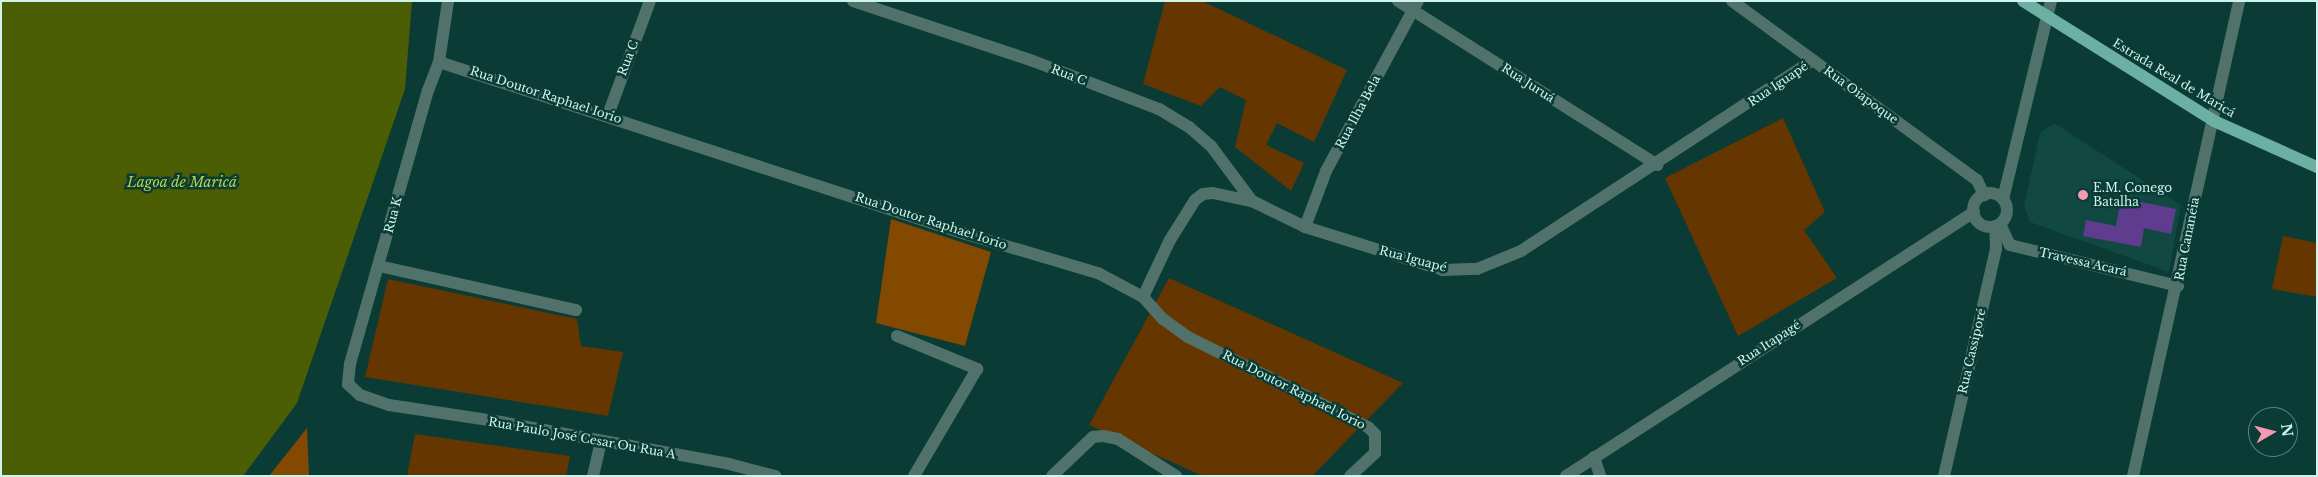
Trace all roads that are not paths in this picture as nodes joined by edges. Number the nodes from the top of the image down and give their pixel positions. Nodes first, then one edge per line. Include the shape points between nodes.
1 (448, 1) edge
2 (650, 1) edge
3 (853, 1) edge
4 (1398, 1) edge
5 (1732, 1) edge
6 (2023, 1) edge
7 (2051, 1) edge
8 (2239, 1) edge
9 (1415, 5) edge
10 (2048, 16) junction
11 (1813, 60) junction
12 (440, 62) junction
13 (608, 115) junction
14 (2214, 121) junction
15 (1657, 165) junction
16 (2317, 167) edge
17 (1984, 195) junction
18 (2003, 199) junction
19 (1252, 201) junction
20 (1974, 212) junction
21 (1997, 225) junction
22 (1305, 227) junction
23 (379, 266) junction
24 (2178, 286) junction
25 (1143, 297) junction
26 (576, 310) dead end
27 (897, 336) dead end
28 (389, 405) joint
29 (600, 442) junction
30 (1594, 457) junction
31 (593, 476) edge
32 (775, 476) edge
33 (914, 476) edge
34 (1052, 476) edge
35 (1176, 476) edge
36 (1350, 476) edge
37 (1566, 476) edge
38 (1600, 476) edge
39 (1944, 476) edge
40 (2133, 476) edge

1 - 12 street, Rua K
2 - 13 street, Rua C
3 - 19 street, Rua C via 1033,61 1159,110 1188,127 1211,146
4 - 9 street, Rua Juruá
5 - 11 street, Rua Oiapoque
6 - 10 main road, Estrada Real de Maricá
7 - 10 street, Rua Cassiporé
8 - 14 street, Rua Cananéia
9 - 15 street, Rua Juruá
9 - 22 street, Rua Ilha Bela via 1326,171
10 - 14 main road, Estrada Real de Maricá
10 - 18 street, Rua Cassiporé
11 - 15 street, Rua Iguapé
11 - 17 street, Rua Oiapoque via 1977,180
12 - 13 street, Rua Doutor Raphael Iorio
12 - 23 street, Rua K via 428,90
13 - 25 street, Rua Doutor Raphael Iorio via 966,234 1067,262
14 - 16 main road, Estrada Real de Maricá
14 - 24 street, Rua Cananéia
15 - 22 street, Rua Iguapé via 1521,252 1477,269 1443,270
17 - 18 street via 1994,194
17 - 20 street via 1976,202
18 - 21 street, Rua Cassiporé via 2007,209
19 - 22 street, Rua Iguapé
19 - 25 street, Rua Iguapé via 1213,193 1203,194 1195,200 1170,240
20 - 21 street via 1979,222
20 - 30 street, Rua Itapagé
21 - 24 street, Travessa Acará via 2010,245
21 - 39 street, Rua Cassiporé via 1996,249
23 - 26 street
23 - 28 street, Rua K via 350,364 348,384 360,394
24 - 40 street, Rua Cananéia
25 - 36 street, Rua Doutor Raphael Iorio via 1163,319 1188,337 1368,427 1375,434 1375,453
27 - 33 street via 977,368
28 - 29 street, Rua Paulo José Cesar Ou Rua A
29 - 31 street
29 - 32 street, Rua Paulo José Cesar Ou Rua A via 729,464
30 - 37 street, Rua Itapagé
30 - 38 street
34 - 35 street via 1093,437 1103,436 1118,439

